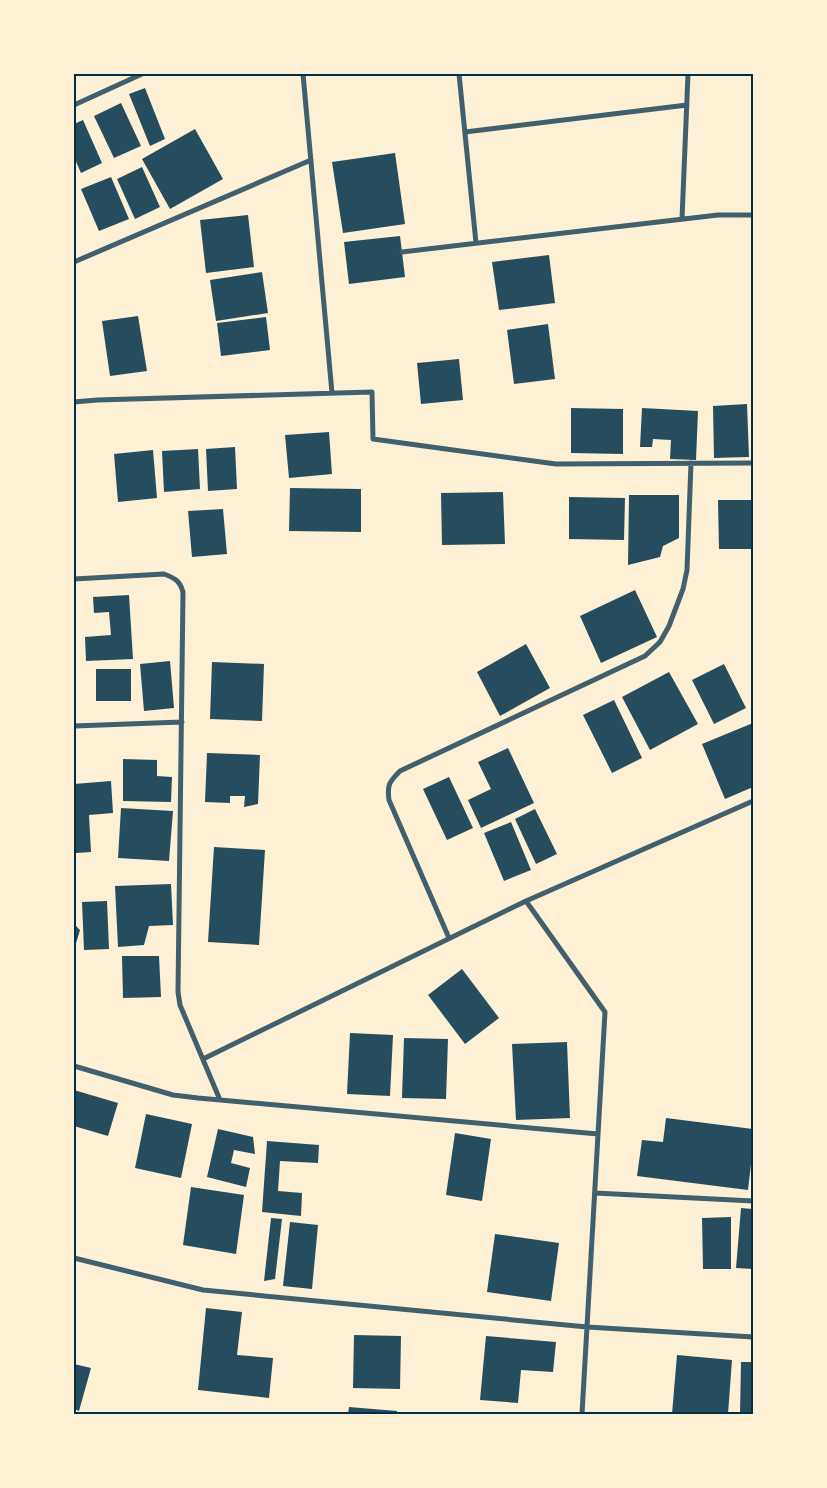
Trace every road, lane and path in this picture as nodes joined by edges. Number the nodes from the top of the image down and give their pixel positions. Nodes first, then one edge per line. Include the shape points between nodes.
1 (142, 74) edge
2 (303, 74) edge
3 (459, 74) edge
4 (688, 74) edge
5 (74, 105) edge
6 (687, 105) junction
7 (465, 132) junction
8 (311, 160) junction
9 (753, 215) edge
10 (682, 219) junction
11 (476, 243) junction
12 (402, 252) dead end
13 (74, 262) edge
14 (332, 393) junction
15 (74, 402) edge
16 (691, 463) junction
17 (753, 463) edge
18 (74, 579) edge
19 (182, 722) junction
20 (74, 726) edge
21 (753, 801) edge
22 (526, 901) junction
23 (449, 938) junction
24 (203, 1059) junction
25 (74, 1066) edge
26 (220, 1100) junction
27 (598, 1134) junction
28 (595, 1193) junction
29 (753, 1201) edge
30 (74, 1258) edge
31 (587, 1328) junction
32 (753, 1337) edge
33 (582, 1414) edge

1 - 5 street
2 - 8 street
3 - 7 street
4 - 6 street
6 - 7 street
6 - 10 street
7 - 11 street
8 - 13 street
8 - 14 street
9 - 10 street
10 - 11 street
11 - 12 street
14 - 15 street
14 - 16 street via 372,392 373,439 556,464
16 - 17 street
16 - 23 street via 687,570 683,589 660,642 645,656 400,771 391,780 389,800
18 - 19 street via 164,574 181,584
19 - 20 street
19 - 24 street via 178,992
21 - 22 street
22 - 23 street
22 - 27 street via 605,1012
23 - 24 street
24 - 26 street
25 - 26 street via 173,1095
26 - 27 street
27 - 28 street
28 - 29 street
28 - 31 street
30 - 31 street via 203,1290
31 - 32 street
31 - 33 street

